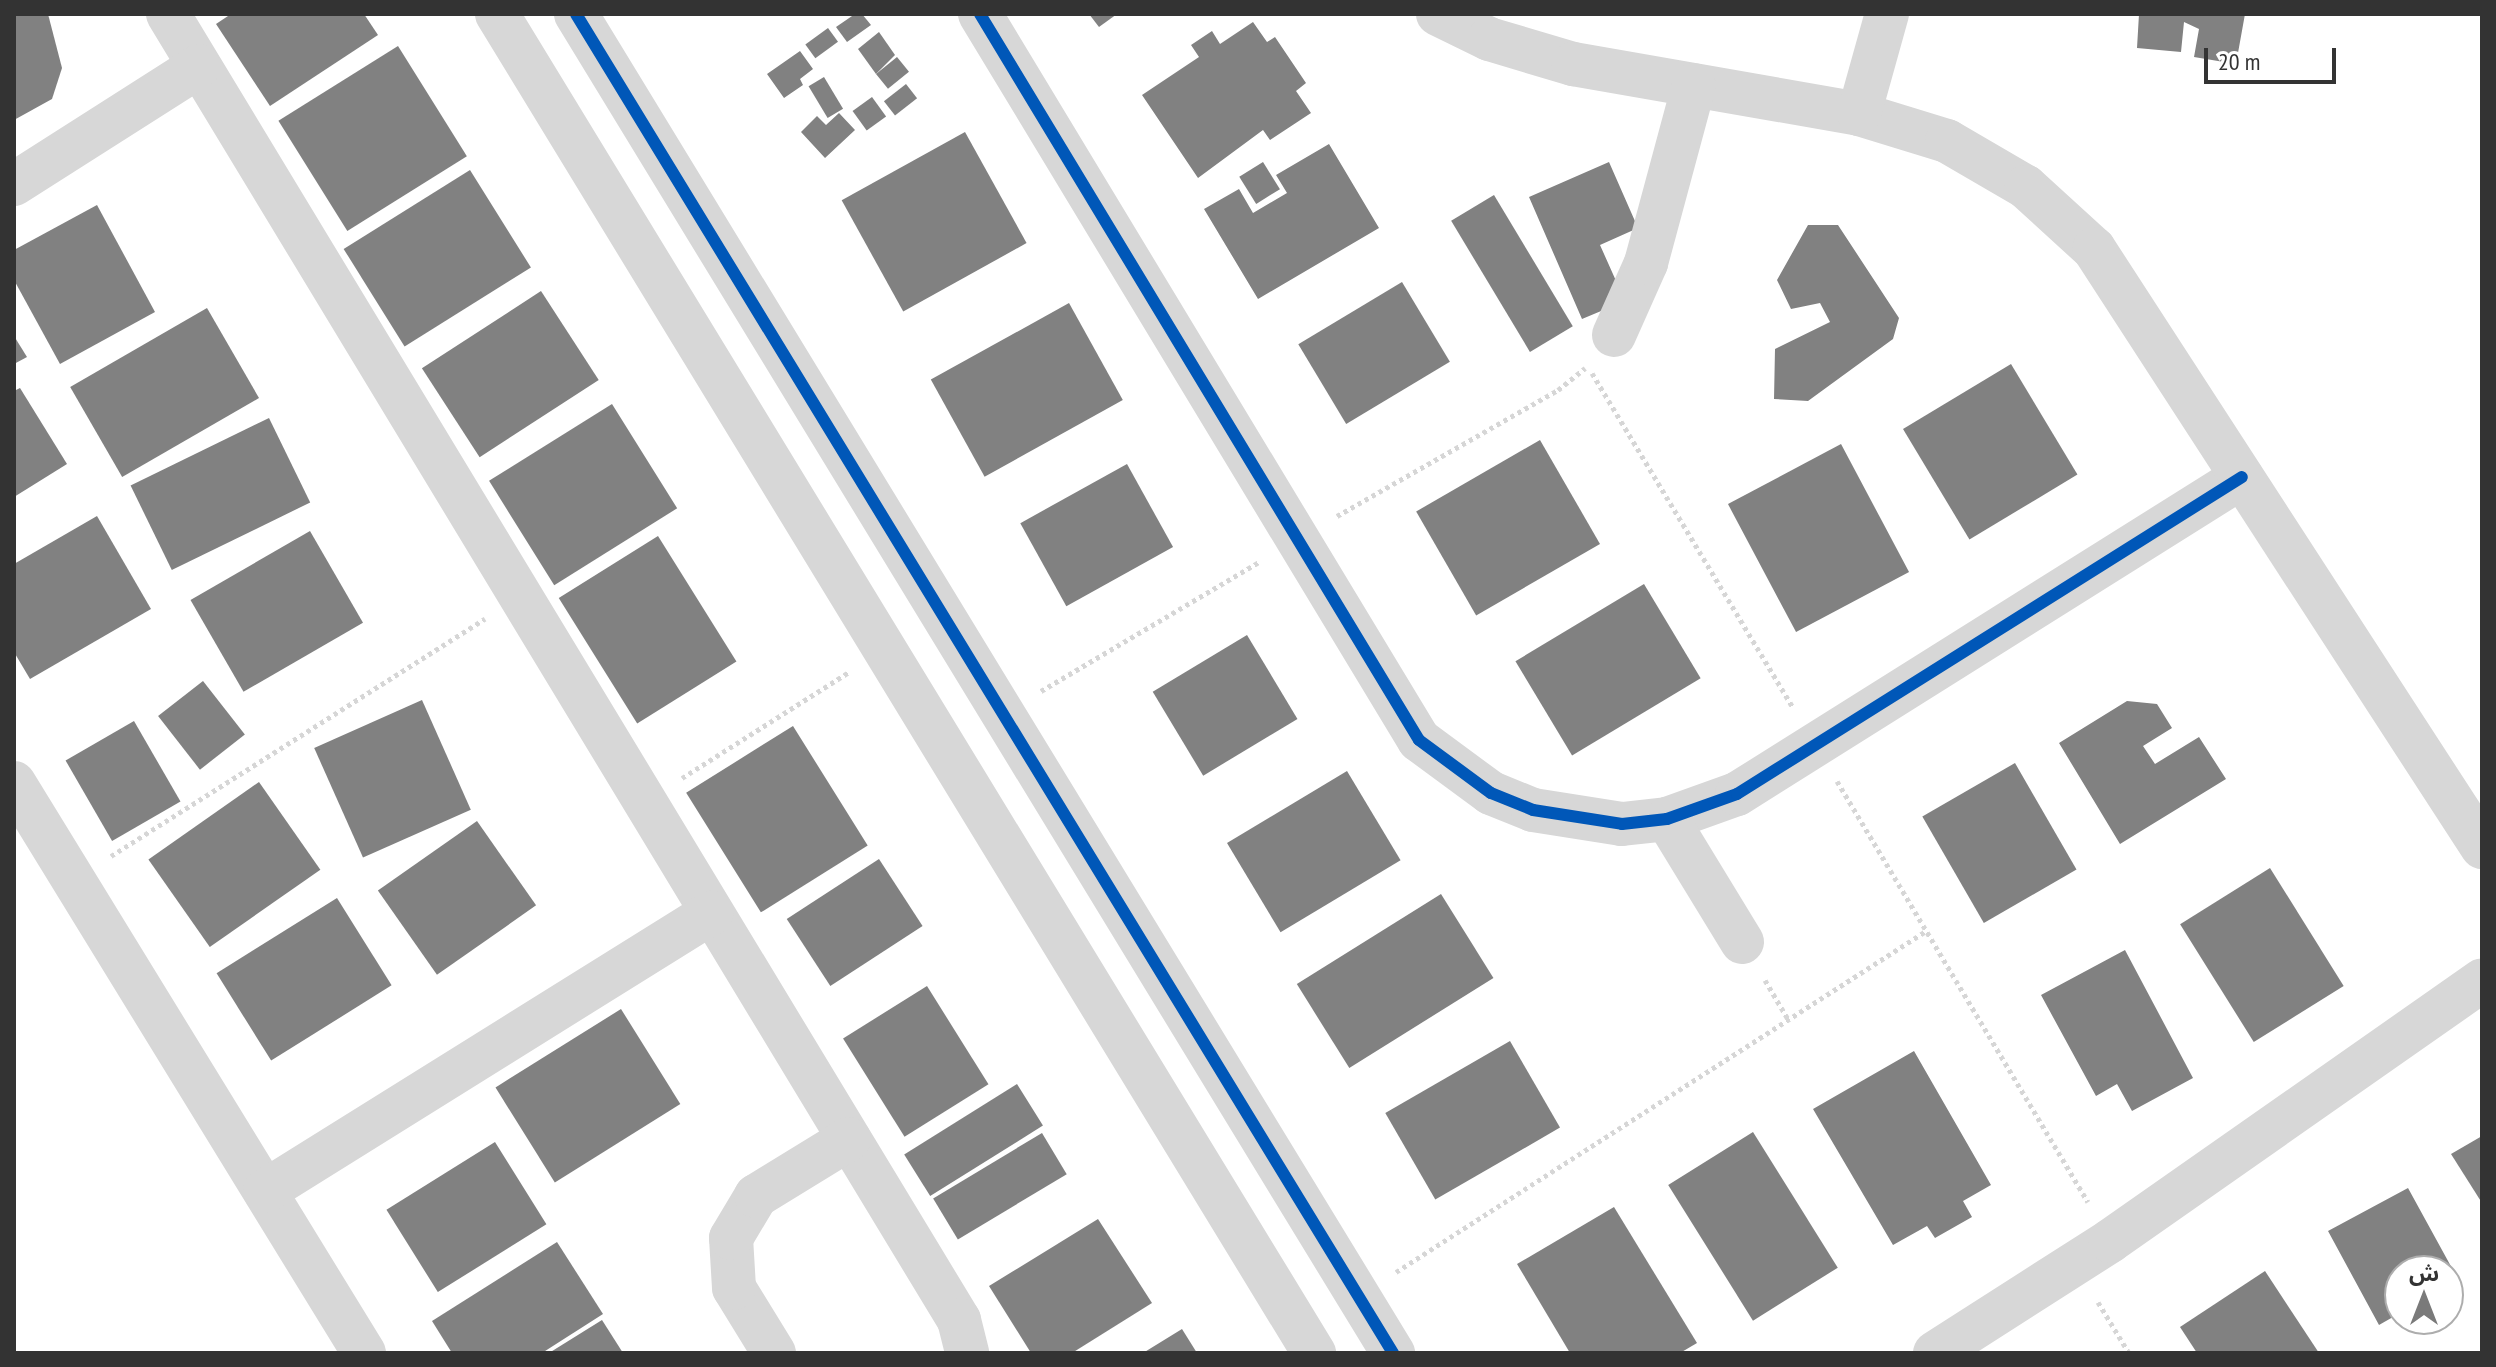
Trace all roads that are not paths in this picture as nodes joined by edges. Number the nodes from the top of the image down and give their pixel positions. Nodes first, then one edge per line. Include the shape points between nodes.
1 (168, 14) edge
2 (497, 14) edge
3 (576, 14) edge
4 (980, 14) edge
5 (1438, 14) edge
6 (1887, 14) edge
7 (199, 66) junction
8 (1694, 85) junction
9 (1859, 114) junction
10 (14, 184) edge
11 (1601, 350) road end
12 (2242, 477) junction
13 (14, 783) edge
14 (1667, 819) junction
15 (2482, 847) edge
16 (711, 913) junction
17 (1742, 942) dead end
18 (2482, 981) edge
19 (1205, 1044) junction
20 (1142, 1074) junction
21 (849, 1139) junction
22 (265, 1191) junction
23 (364, 1353) edge
24 (774, 1353) edge
25 (967, 1353) edge
26 (1314, 1353) edge
27 (1393, 1353) edge
28 (1935, 1353) edge

1 - 7 street
2 - 20 street
3 - 19 street
4 - 14 street via 1419,740 1491,793 1533,810 1592,822
5 - 8 street via 1489,39 1573,64
6 - 9 street
7 - 10 street
7 - 16 street
8 - 9 street
8 - 11 street via 1646,263
9 - 12 street via 1947,141 2026,187 2094,249
12 - 14 street via 1737,794
12 - 15 street
13 - 22 street
14 - 17 street
16 - 21 street
16 - 22 street
18 - 28 street via 2093,1252
19 - 20 street
19 - 27 street
20 - 26 street
21 - 24 street via 756,1196 731,1238 734,1288
21 - 25 street via 959,1320
22 - 23 street

